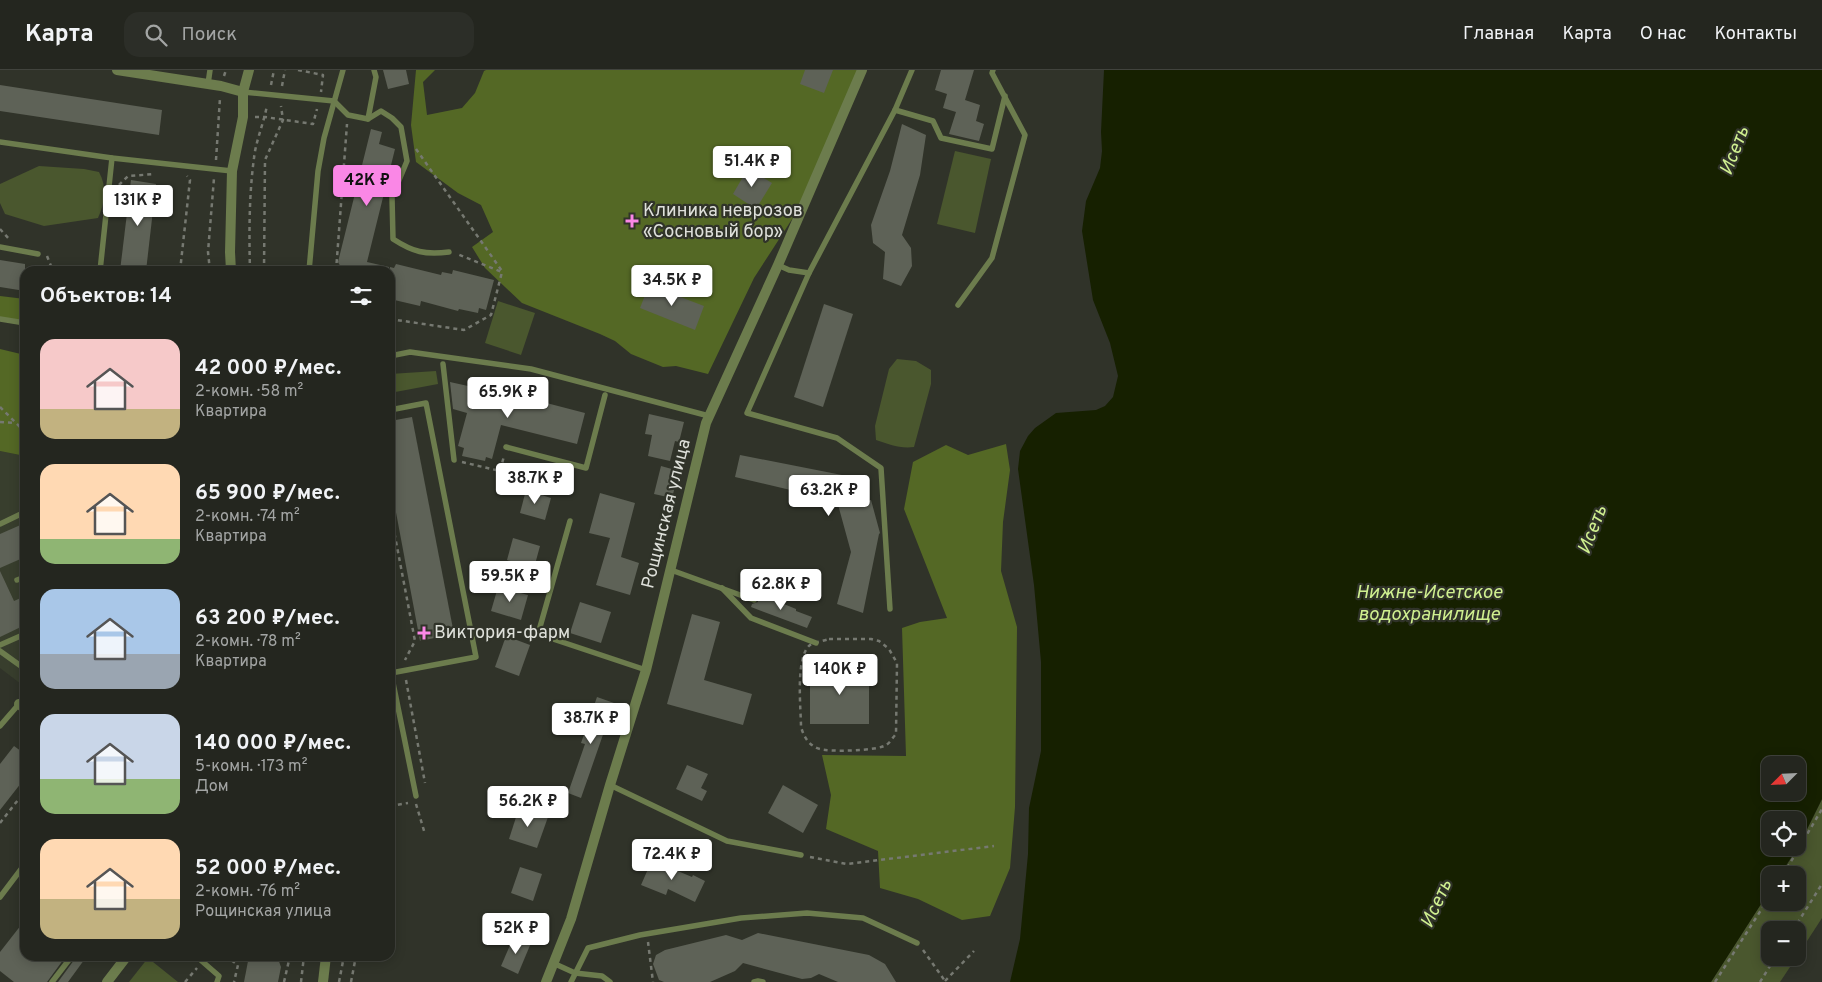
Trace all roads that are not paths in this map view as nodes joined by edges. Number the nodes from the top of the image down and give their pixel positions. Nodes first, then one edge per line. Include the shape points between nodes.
1 (117, 70) edge
2 (210, 70) edge
3 (249, 70) edge
4 (343, 70) edge
5 (374, 70) edge
6 (862, 70) edge
7 (912, 70) edge
8 (993, 70) edge
9 (161, 74) edge
10 (208, 84) junction
11 (243, 92) junction
12 (1005, 96) junction
13 (334, 101) junction
14 (895, 110) junction
15 (368, 119) junction
16 (0, 142) edge
17 (112, 158) junction
18 (232, 172) junction
19 (0, 247) edge
20 (449, 252) road end
21 (38, 254) road end
22 (778, 265) junction
23 (101, 266) edge
24 (231, 266) edge
25 (309, 266) edge
26 (809, 273) junction
27 (958, 305) dead end
28 (0, 319) edge
29 (20, 322) edge
30 (395, 355) edge
31 (443, 364) dead end
32 (604, 395) dead end
33 (395, 409) edge
34 (709, 416) junction
35 (506, 447) road end
36 (454, 460) road end
37 (20, 514) edge
38 (570, 521) dead end
39 (0, 524) edge
40 (671, 570) junction
41 (20, 579) edge
42 (17, 580) dead end
43 (722, 588) junction
44 (754, 600) dead end
45 (890, 609) dead end
46 (20, 636) edge
47 (816, 642) road end
48 (0, 645) edge
49 (0, 651) edge
50 (20, 665) edge
51 (395, 670) edge
52 (646, 670) junction
53 (395, 690) edge
54 (20, 709) edge
55 (0, 726) edge
56 (610, 785) junction
57 (416, 796) dead end
58 (801, 855) road end
59 (20, 871) edge
60 (0, 897) edge
61 (917, 942) road end
62 (68, 961) edge
63 (123, 961) edge
64 (201, 961) edge
65 (325, 961) edge
66 (553, 963) junction
67 (575, 973) junction
68 (52, 982) edge
69 (107, 982) edge
70 (217, 982) edge
71 (323, 982) edge
72 (546, 982) edge
73 (572, 982) edge
74 (610, 982) edge
75 (754, 982) edge
76 (763, 982) edge

1 - 9 street
2 - 10 lane
3 - 11 street
4 - 13 lane
5 - 15 lane via 376,77
6 - 22 street, Рощинская улица
7 - 14 lane
8 - 12 lane
9 - 10 street
10 - 11 street
11 - 13 lane
11 - 18 street via 243,118
12 - 14 lane via 992,148 941,138 933,121
12 - 27 lane via 1025,135 992,258
13 - 15 lane via 348,115
13 - 25 lane via 318,171
14 - 26 lane
15 - 20 lane via 381,112 401,127 407,161 392,197 393,239 406,248 431,254
16 - 17 lane
17 - 18 lane
17 - 23 lane
18 - 24 street
19 - 21 lane
22 - 26 lane
22 - 34 street, Рощинская улица
26 - 45 lane via 747,413 837,438 882,468
28 - 29 lane
30 - 34 lane via 410,352 531,369
31 - 36 lane
32 - 35 lane via 586,468
33 - 51 lane via 426,402 476,657
34 - 40 street, Рощинская улица
37 - 39 lane
38 - 52 lane via 538,634
40 - 43 lane
40 - 52 street, Рощинская улица
41 - 42 lane
43 - 44 lane
43 - 47 lane via 751,618
46 - 48 lane
49 - 50 lane
52 - 56 street, Рощинская улица
53 - 57 lane
54 - 55 lane
56 - 58 lane via 727,841
56 - 66 street, Рощинская улица via 571,918
59 - 60 lane
61 - 67 lane via 863,918 807,913 741,918 647,933 588,948
62 - 68 lane
63 - 69 street
64 - 70 lane via 219,976
65 - 71 street
66 - 67 lane
66 - 72 street, Рощинская улица
67 - 73 lane
67 - 74 lane via 602,976
75 - 76 lane

